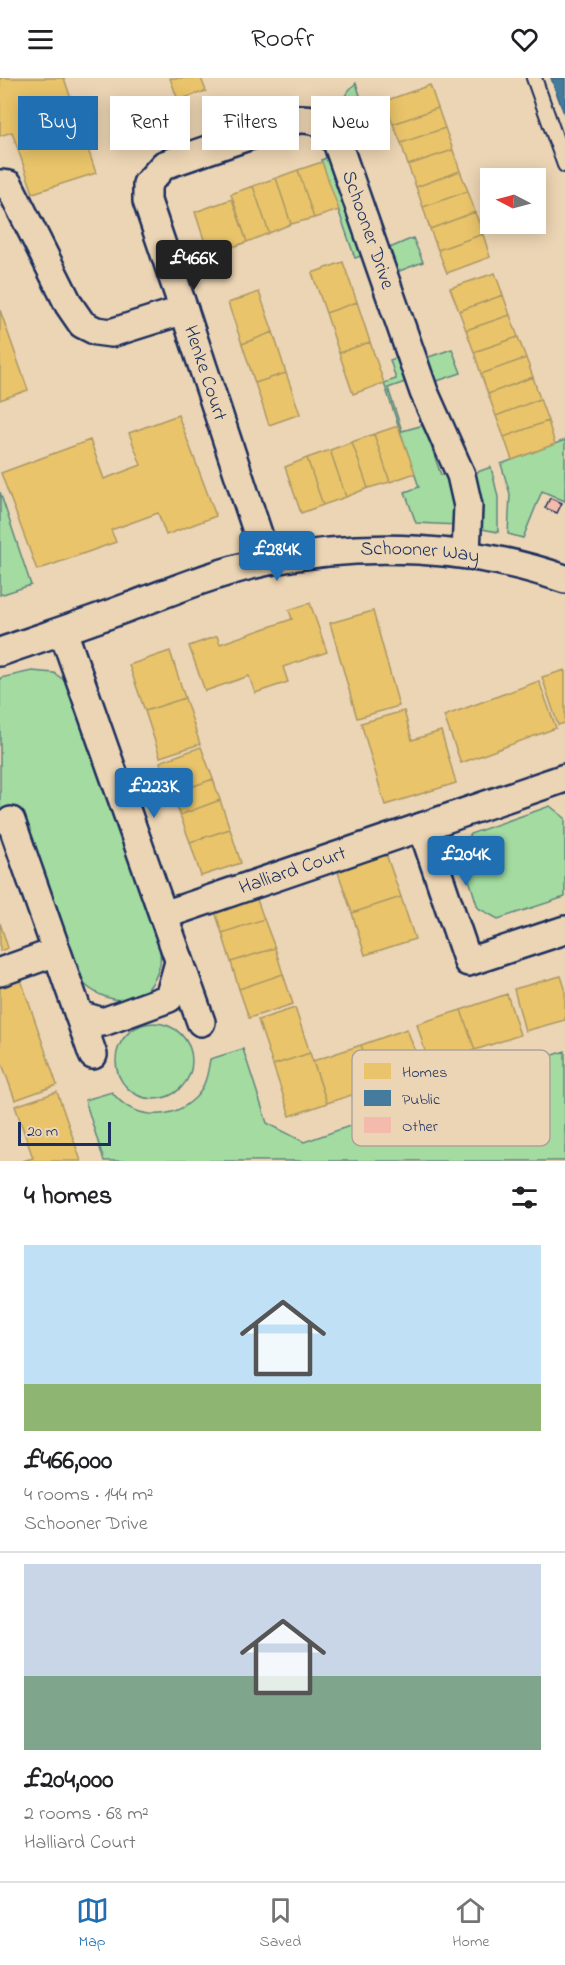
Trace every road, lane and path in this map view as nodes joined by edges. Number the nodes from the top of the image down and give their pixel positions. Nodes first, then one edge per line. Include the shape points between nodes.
1 (534, 78) edge
2 (565, 165) edge
3 (0, 184) edge
4 (184, 310) junction
5 (466, 553) junction
6 (267, 561) junction
7 (565, 579) edge
8 (63, 632) junction
9 (0, 652) edge
10 (565, 778) edge
11 (11, 821) dead end
12 (422, 827) junction
13 (164, 915) junction
14 (565, 930) edge
15 (56, 952) junction
16 (179, 962) junction
17 (0, 972) edge
18 (79, 1015) junction
19 (201, 1022) dead end
20 (93, 1055) dead end

1 - 2 lane
3 - 4 street, Henke Court via 9,185 82,324 111,333
4 - 5 street, Schooner Drive via 147,201 147,184 165,165 298,119 323,122 338,145 424,392 461,475 468,506
4 - 6 street, Henke Court
5 - 6 street, Schooner Way via 339,551
5 - 7 street, Schooner Way
6 - 8 street, Schooner Way
8 - 9 street, Schooner Way
8 - 13 street
10 - 12 street, Halliard Court
11 - 15 street
12 - 13 street, Halliard Court
12 - 14 street via 468,962
13 - 16 street
15 - 17 street
15 - 18 street
16 - 18 street via 169,998 103,1022
16 - 19 street
18 - 20 street

